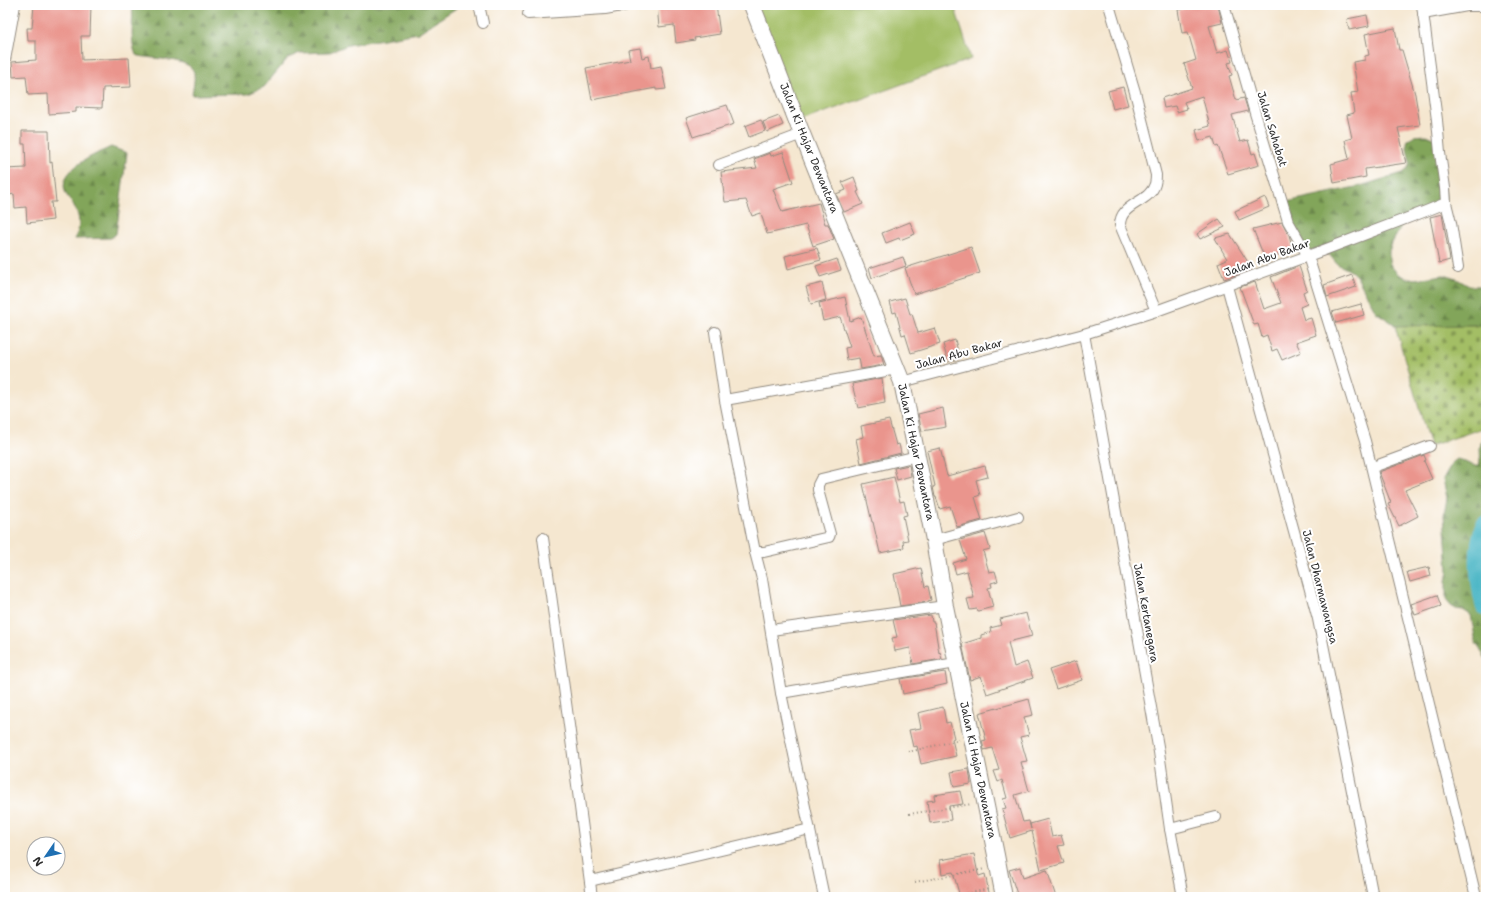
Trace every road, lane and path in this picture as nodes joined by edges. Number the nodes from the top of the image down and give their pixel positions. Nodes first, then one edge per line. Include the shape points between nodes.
1 (15, 5) edge
2 (479, 5) edge
3 (627, 5) edge
4 (752, 5) edge
5 (1109, 5) edge
6 (1224, 5) edge
7 (1486, 6) edge
8 (1423, 10) edge
9 (528, 14) dead end
10 (483, 23) dead end
11 (5, 60) edge
12 (802, 134) junction
13 (719, 165) dead end
14 (1446, 202) junction
15 (1308, 256) junction
16 (1458, 268) dead end
17 (1227, 286) junction
18 (1156, 311) junction
19 (715, 332) dead end
20 (1084, 334) junction
21 (900, 376) junction
22 (726, 400) junction
23 (1430, 446) dead end
24 (917, 456) junction
25 (1373, 467) junction
26 (1018, 517) dead end
27 (543, 538) dead end
28 (934, 540) junction
29 (755, 552) junction
30 (944, 606) junction
31 (771, 630) junction
32 (956, 663) junction
33 (781, 693) junction
34 (972, 738) junction
35 (908, 752) dead end
36 (985, 802) junction
37 (909, 814) dead end
38 (1216, 818) dead end
39 (810, 829) junction
40 (1170, 829) junction
41 (998, 867) junction
42 (590, 881) junction
43 (915, 882) dead end
44 (1003, 892) edge
45 (592, 897) edge
46 (824, 897) edge
47 (951, 897) edge
48 (1183, 897) edge
49 (1373, 897) edge
50 (1476, 897) edge

1 - 11 street
2 - 10 street
3 - 9 street
4 - 12 main road, Jalan Ki Hajar Dewantara
5 - 18 street via 1156,175 1155,186 1150,193 1124,212 1120,218 1120,225
6 - 15 street, Jalan Sahabat via 1288,221
7 - 8 street
8 - 14 street
12 - 13 street
12 - 21 main road, Jalan Ki Hajar Dewantara
14 - 15 street, Jalan Abu Bakar
14 - 16 street
15 - 17 street, Jalan Abu Bakar
15 - 25 street, Jalan Sahabat
17 - 18 street, Jalan Abu Bakar
17 - 49 street, Jalan Dharmawangsa via 1318,619
18 - 20 street, Jalan Abu Bakar
19 - 22 street
20 - 21 street, Jalan Abu Bakar
20 - 40 street, Jalan Kertanegara via 1159,752
21 - 22 street, Jalan Abu Bakar
21 - 24 main road, Jalan Ki Hajar Dewantara
22 - 29 street
23 - 25 street
24 - 28 main road, Jalan Ki Hajar Dewantara
24 - 29 street via 821,479 818,490 826,515 829,537
25 - 50 street, Jalan Sahabat
26 - 28 street
27 - 42 street
28 - 30 main road, Jalan Ki Hajar Dewantara
29 - 31 street
30 - 31 street
30 - 32 main road, Jalan Ki Hajar Dewantara
31 - 33 street
32 - 33 street
32 - 34 main road, Jalan Ki Hajar Dewantara
33 - 39 street
34 - 35 path
34 - 36 main road, Jalan Ki Hajar Dewantara
36 - 37 path
36 - 41 main road, Jalan Ki Hajar Dewantara
38 - 40 street
39 - 42 street
39 - 46 street
40 - 48 street, Jalan Kertanegara
41 - 43 path
41 - 44 main road, Jalan Ki Hajar Dewantara
42 - 45 street
44 - 47 path

